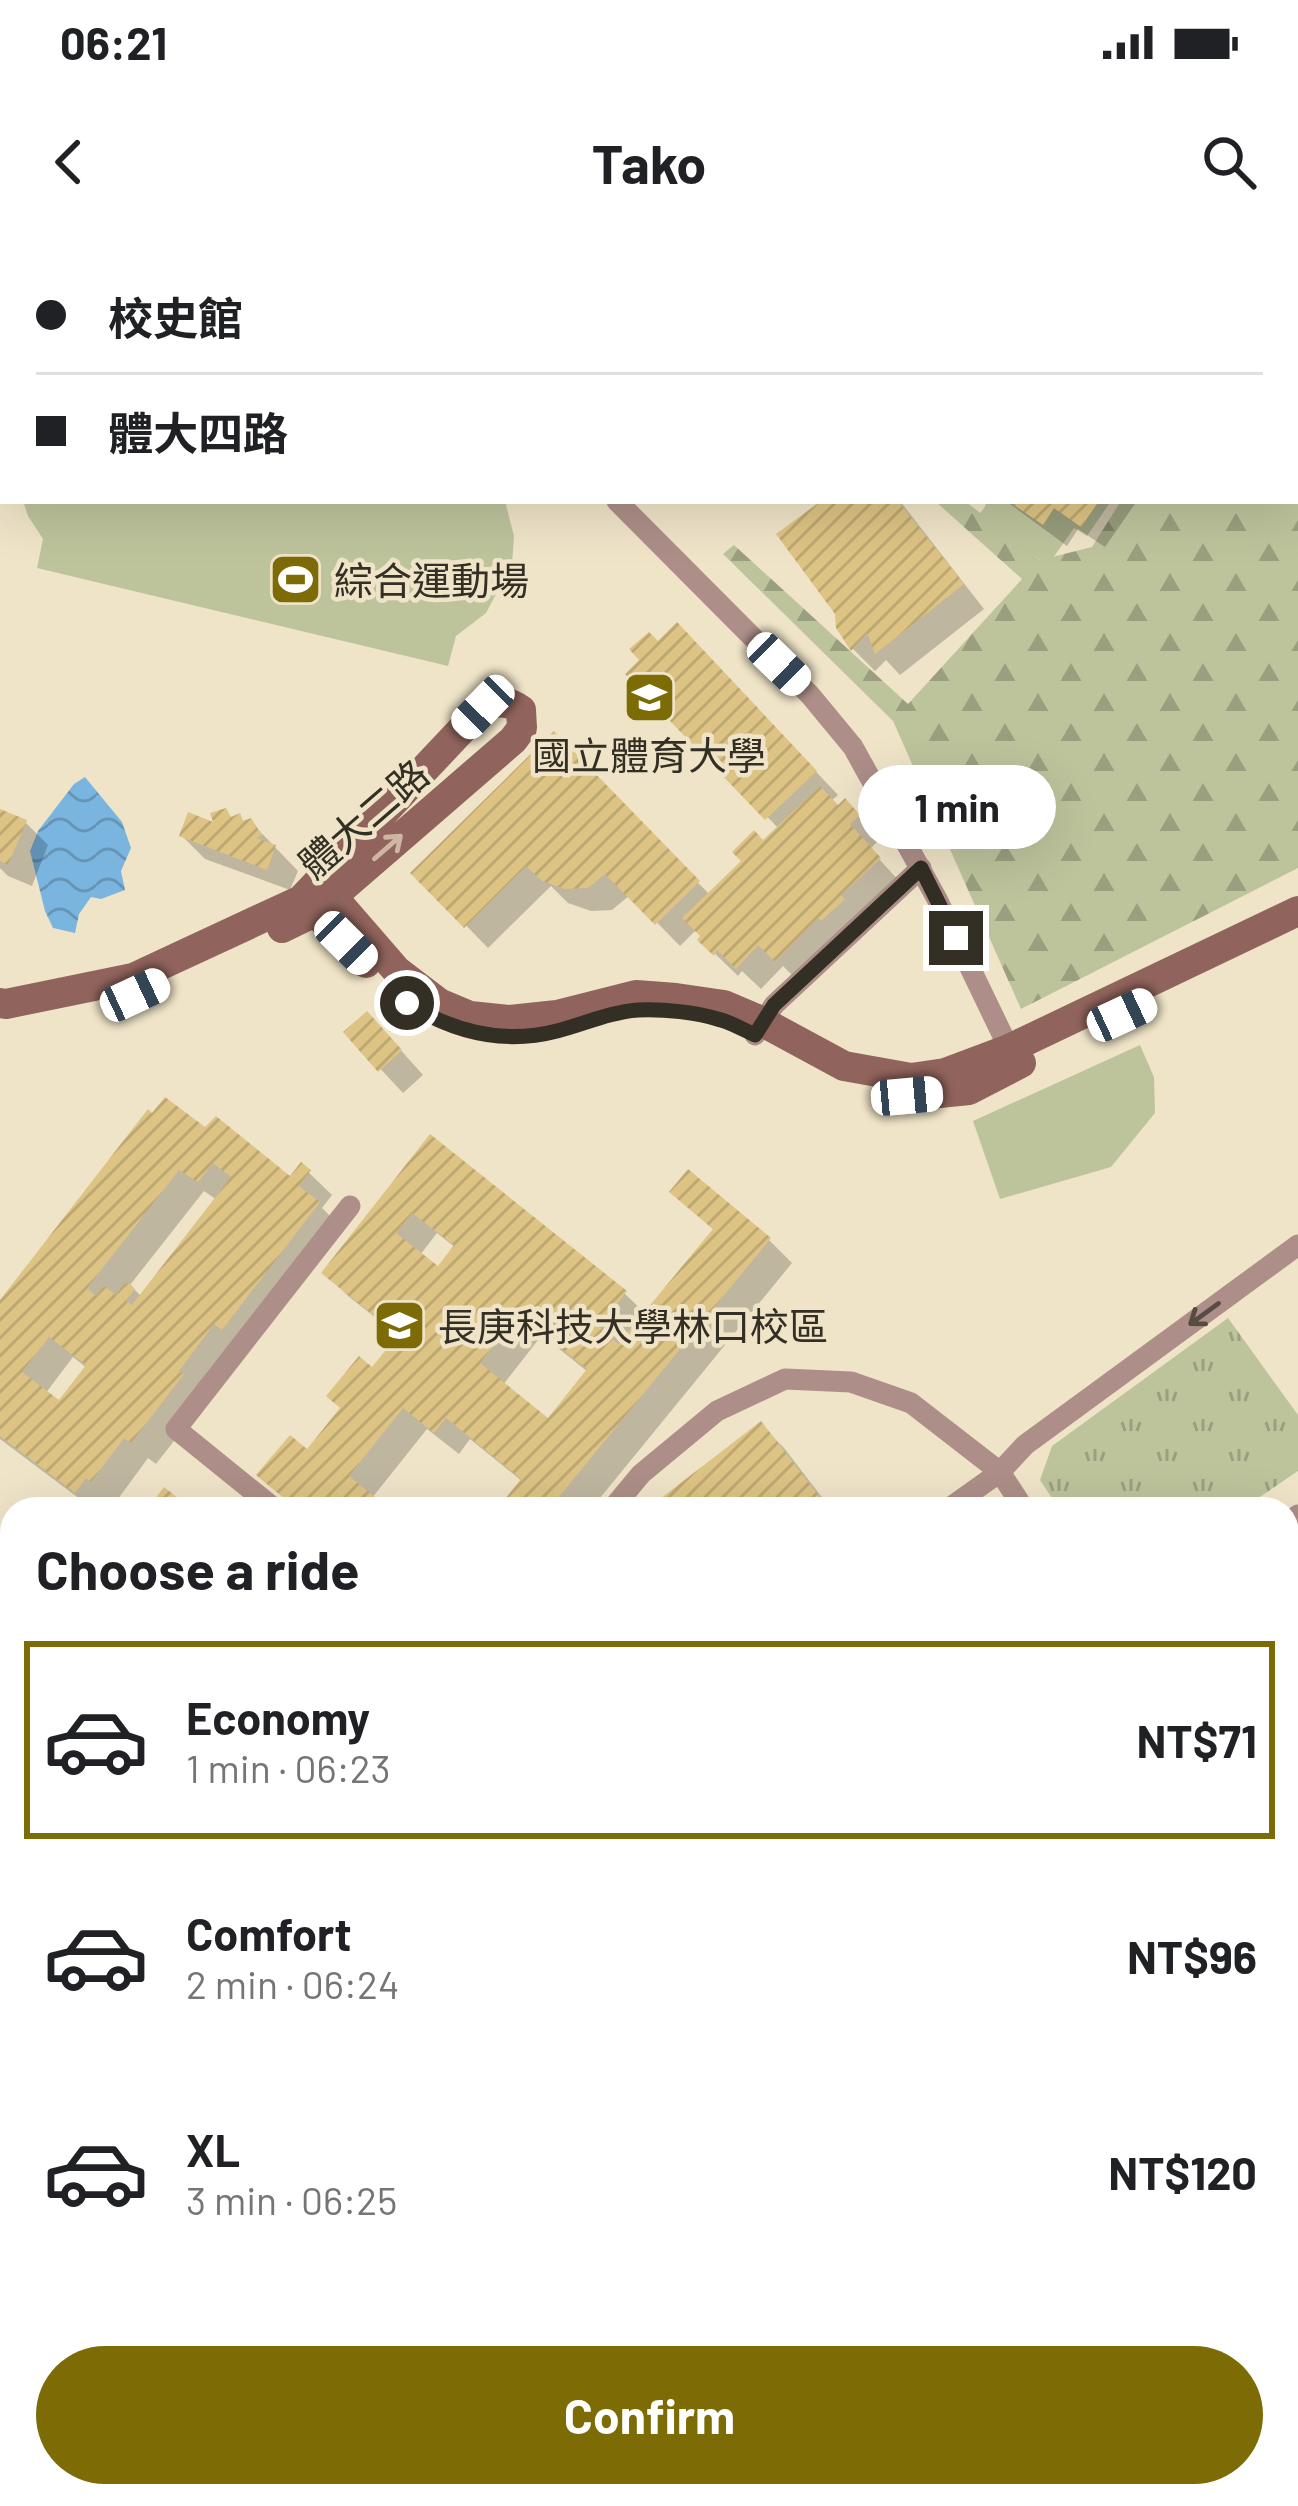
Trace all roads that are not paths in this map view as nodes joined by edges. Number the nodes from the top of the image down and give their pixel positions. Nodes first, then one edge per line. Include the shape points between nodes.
1 (619, 504) edge
2 (921, 868) junction
3 (316, 897) junction
4 (1298, 911) edge
5 (1298, 932) edge
6 (0, 1003) edge
7 (0, 1020) edge
8 (759, 1028) junction
9 (1013, 1057) junction
10 (350, 1206) dead end
11 (1298, 1245) edge
12 (1000, 1472) junction
13 (260, 1497) edge
14 (622, 1497) edge
15 (965, 1497) edge
16 (1016, 1497) edge

1 - 2 street via 854,747
2 - 8 street via 814,965
2 - 9 street
3 -> 3 street, 體大二路 via 514,740 520,710 510,702 483,707
3 - 6 street via 133,978
3 - 7 street via 135,995
3 - 8 street via 397,971 470,1016 557,1015 636,995 724,1005
4 - 9 street
5 - 9 street
8 - 9 street via 844,1066 911,1078
10 - 13 street via 176,1430
11 -> 12 street via 1024,1445
12 - 14 street via 911,1403 851,1382 785,1379 717,1411
12 - 15 street
12 - 16 street

